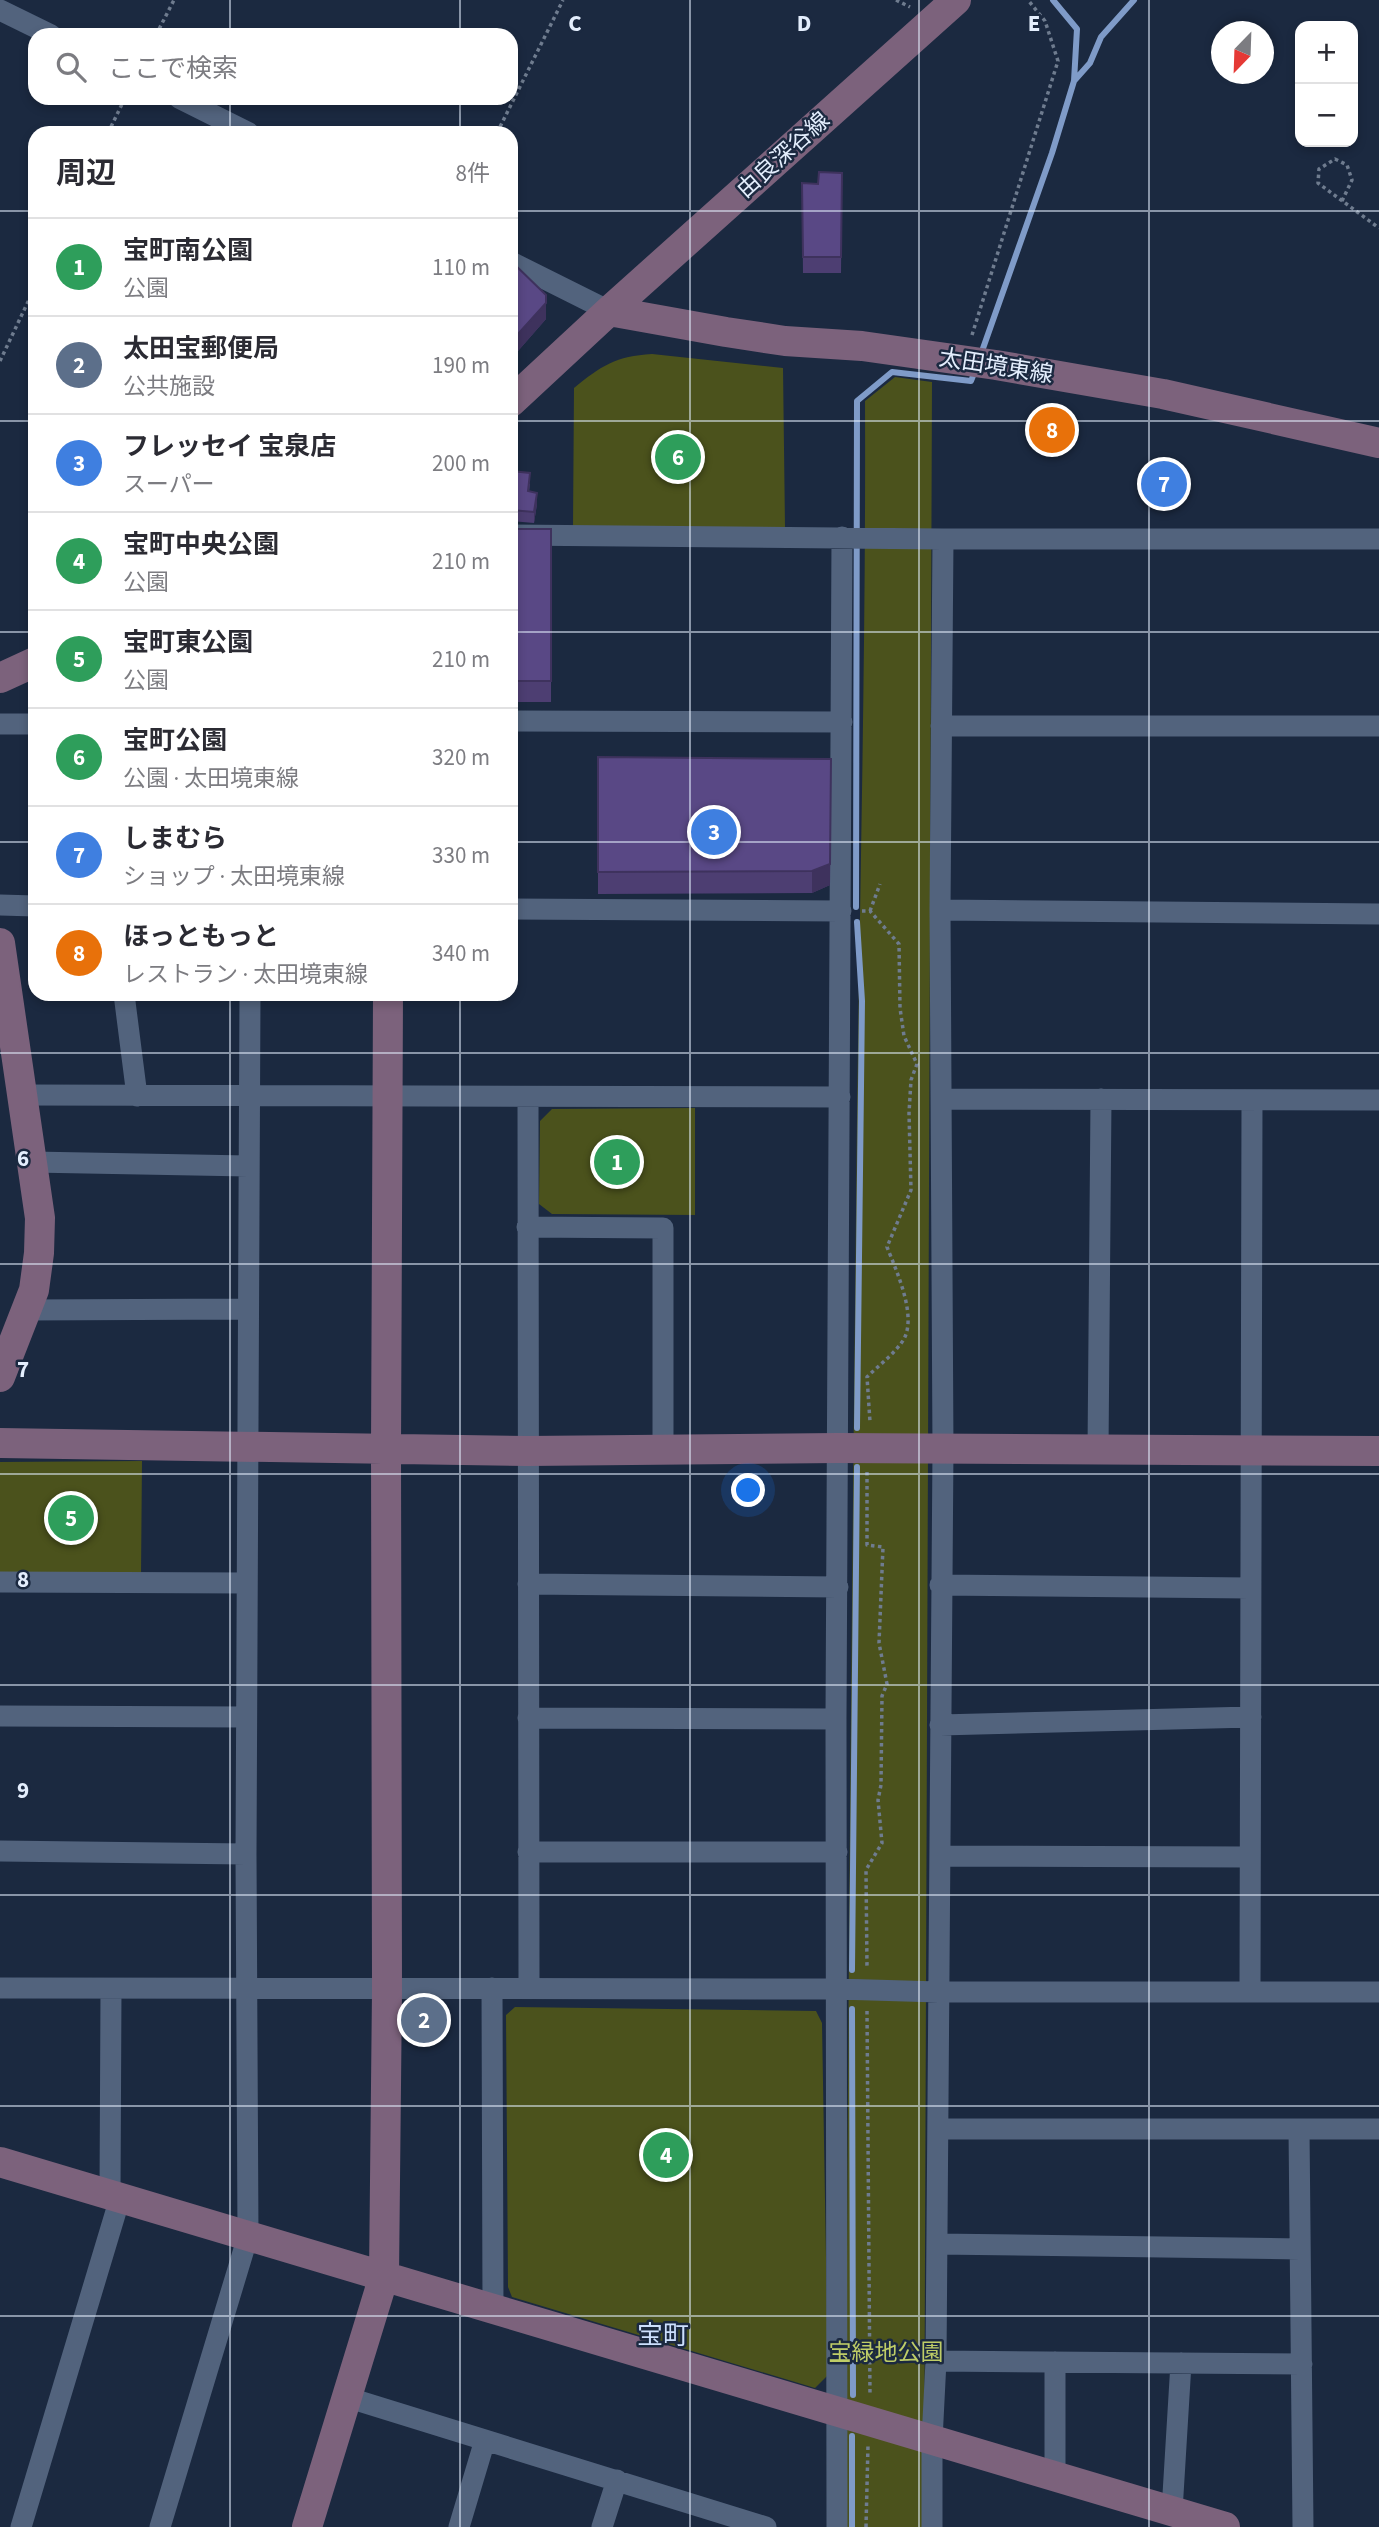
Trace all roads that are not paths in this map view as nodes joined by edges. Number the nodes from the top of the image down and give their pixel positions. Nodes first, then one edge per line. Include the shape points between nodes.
1 (956, 0) edge
2 (0, 10) edge
3 (37, 28) edge
4 (192, 105) edge
5 (235, 126) edge
6 (518, 266) edge
7 (609, 311) junction
8 (518, 396) edge
9 (1379, 443) edge
10 (518, 535) edge
11 (842, 537) junction
12 (943, 539) junction
13 (1379, 539) edge
14 (28, 665) edge
15 (0, 678) edge
16 (518, 721) edge
17 (842, 722) junction
18 (0, 724) edge
19 (28, 724) edge
20 (941, 726) junction
21 (1379, 726) edge
22 (0, 905) edge
23 (28, 906) edge
24 (518, 909) edge
25 (940, 910) junction
26 (841, 911) junction
27 (1379, 914) edge
28 (0, 943) edge
29 (125, 1001) edge
30 (250, 1001) edge
31 (388, 1001) edge
32 (21, 1095) junction
33 (137, 1096) junction
34 (248, 1096) junction
35 (388, 1096) junction
36 (528, 1097) junction
37 (841, 1097) junction
38 (941, 1098) junction
39 (1101, 1099) junction
40 (1252, 1100) junction
41 (1379, 1100) edge
42 (32, 1162) junction
43 (248, 1166) junction
44 (527, 1227) junction
45 (248, 1309) junction
46 (26, 1310) junction
47 (0, 1377) edge
48 (0, 1443) edge
49 (247, 1448) junction
50 (838, 1448) junction
51 (386, 1449) junction
52 (943, 1449) junction
53 (527, 1451) junction
54 (663, 1451) junction
55 (1098, 1451) junction
56 (1251, 1451) junction
57 (1379, 1451) edge
58 (0, 1582) edge
59 (247, 1583) junction
60 (528, 1584) junction
61 (940, 1585) junction
62 (838, 1587) junction
63 (1250, 1588) junction
64 (0, 1716) edge
65 (246, 1717) junction
66 (1251, 1717) junction
67 (528, 1718) junction
68 (836, 1719) junction
69 (940, 1725) junction
70 (0, 1852) edge
71 (528, 1852) junction
72 (837, 1852) junction
73 (246, 1854) junction
74 (940, 1856) junction
75 (1250, 1857) junction
76 (0, 1988) edge
77 (492, 1988) junction
78 (529, 1988) junction
79 (111, 1989) junction
80 (246, 1989) junction
81 (837, 1989) junction
82 (387, 1990) junction
83 (1250, 1991) junction
84 (939, 1992) junction
85 (1379, 1992) edge
86 (937, 2129) junction
87 (1299, 2129) junction
88 (1379, 2129) edge
89 (0, 2162) edge
90 (115, 2197) junction
91 (248, 2236) junction
92 (937, 2244) junction
93 (1300, 2249) junction
94 (384, 2276) junction
95 (493, 2309) junction
96 (936, 2361) junction
97 (1055, 2362) junction
98 (1181, 2363) junction
99 (1302, 2364) junction
100 (346, 2397) junction
101 (839, 2411) junction
102 (485, 2440) junction
103 (932, 2440) junction
104 (1055, 2476) junction
105 (617, 2480) junction
106 (1172, 2511) junction
107 (740, 2523) edge
108 (21, 2527) edge
109 (160, 2527) edge
110 (307, 2527) edge
111 (459, 2527) edge
112 (602, 2527) edge
113 (766, 2527) edge
114 (837, 2527) edge
115 (932, 2527) edge
116 (1225, 2527) edge
117 (1303, 2527) edge

1 - 7 street, 由良深谷線
2 - 3 street
4 - 5 street
6 - 7 street
7 - 8 street, 由良深谷線
7 - 9 street, 太田境東線 via 785,341 862,345 1163,394
10 - 11 street
11 - 12 street
11 - 17 street
12 - 13 street
12 - 20 street
14 - 15 street
16 - 17 street
17 - 26 street
18 - 19 street
20 - 21 street
20 - 25 street
22 - 23 street
24 - 26 street
25 - 27 street
25 - 38 street
26 - 37 street
28 - 32 street
29 - 33 street
30 - 34 street
31 - 35 street
32 - 33 street
32 - 42 street
33 - 34 street
34 - 35 street
34 - 43 street
35 - 36 street
35 - 51 street
36 - 37 street
36 - 44 street
37 - 50 street
38 - 39 street
38 - 52 street
39 - 40 street
39 - 55 street
40 - 41 street
40 - 56 street
42 - 43 street
42 - 46 street via 40,1218 39,1253
43 - 45 street
44 - 53 street
44 - 54 street via 663,1228
45 - 46 street
45 - 49 street
46 - 47 street
48 - 49 street
49 - 51 street
49 - 59 street
50 - 52 street
50 - 54 street
50 - 62 street
51 - 53 street
51 - 82 street
52 - 55 street
52 - 61 street
53 - 54 street
53 - 60 street
55 - 56 street
56 - 57 street
56 - 63 street
58 - 59 street
59 - 65 street
60 - 62 street
60 - 67 street
61 - 63 street
61 - 69 street
62 - 68 street
63 - 66 street
64 - 65 street
65 - 73 street
66 - 69 street
66 - 75 street
67 - 68 street
67 - 71 street
68 - 72 street
69 - 74 street
70 - 73 street
71 - 72 street
71 - 78 street
72 - 81 street
73 - 80 street
74 - 75 street
74 - 84 street
75 - 83 street
76 - 79 street
77 - 78 street
77 - 82 street
77 - 95 street
78 - 81 street
79 - 80 street
79 - 90 street
80 - 82 street
80 - 91 street
81 - 84 street
81 - 101 street
82 - 94 street
83 - 84 street
83 - 85 street
84 - 86 street
86 - 87 street
86 - 92 street
87 - 88 street
87 - 93 street
89 - 90 street
90 - 91 street
90 - 108 street
91 - 94 street
91 - 109 street
92 - 93 street
92 - 96 street
93 - 99 street
94 - 95 street
94 - 100 street
95 - 101 street
96 - 97 street
96 - 103 street
97 - 98 street
97 - 104 street
98 - 99 street
98 - 106 street
99 - 117 street
100 - 102 street
100 - 110 street
101 - 103 street
101 - 114 street
102 - 105 street
102 - 111 street
103 - 104 street
103 - 115 street
104 - 106 street
105 - 107 street
105 - 112 street
106 - 116 street
107 - 113 street

